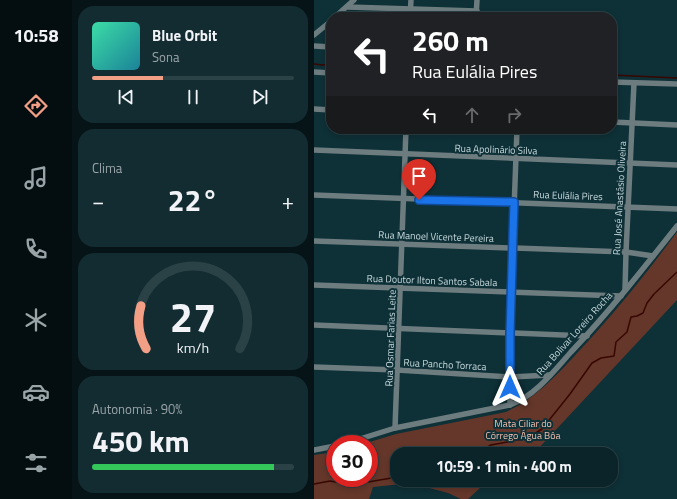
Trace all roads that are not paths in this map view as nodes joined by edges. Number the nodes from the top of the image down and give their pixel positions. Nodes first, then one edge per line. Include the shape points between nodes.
1 (354, 0) edge
2 (411, 0) edge
3 (477, 0) edge
4 (347, 7) junction
5 (411, 9) junction
6 (341, 12) edge
7 (411, 12) edge
8 (450, 12) edge
9 (476, 12) edge
10 (326, 25) edge
11 (314, 35) edge
12 (314, 46) edge
13 (326, 47) edge
14 (314, 72) edge
15 (326, 73) edge
16 (617, 82) edge
17 (634, 83) junction
18 (677, 84) edge
19 (314, 109) edge
20 (326, 110) edge
21 (617, 122) edge
22 (632, 123) junction
23 (677, 125) edge
24 (406, 134) edge
25 (517, 134) edge
26 (314, 150) edge
27 (405, 154) junction
28 (516, 158) junction
29 (630, 163) junction
30 (677, 165) edge
31 (314, 195) edge
32 (404, 199) junction
33 (514, 202) junction
34 (628, 207) junction
35 (677, 209) edge
36 (677, 226) edge
37 (314, 241) edge
38 (402, 244) junction
39 (513, 248) junction
40 (626, 252) junction
41 (653, 256) junction
42 (314, 285) edge
43 (400, 288) junction
44 (511, 291) junction
45 (625, 291) junction
46 (621, 296) junction
47 (314, 325) edge
48 (399, 328) junction
49 (510, 334) junction
50 (587, 336) junction
51 (314, 367) edge
52 (397, 370) junction
53 (550, 375) junction
54 (511, 377) junction
55 (510, 405) junction
56 (395, 428) junction
57 (373, 435) edge
58 (326, 448) edge
59 (314, 450) edge

1 - 4 street
2 - 5 street
3 - 9 street
4 - 5 street
4 - 6 street
5 - 7 street
5 - 8 street
10 - 11 street
12 - 13 street
14 - 15 street
16 - 17 street
17 - 18 street
17 - 22 street, Rua José Anastásio Oliveira
19 - 20 street
21 - 22 street
22 - 23 street
22 - 29 street, Rua José Anastásio Oliveira
24 - 27 street, Rua Osmar Farias Leite
25 - 28 street
26 - 27 street, Rua Apolinário Silva
27 - 28 street, Rua Apolinário Silva
27 - 32 street, Rua Osmar Farias Leite
28 - 29 street, Rua Apolinário Silva
28 - 33 street
29 - 30 street, Rua Apolinário Silva
29 - 34 street, Rua José Anastásio Oliveira
31 - 32 street, Rua Eulália Pires
32 - 33 street, Rua Eulália Pires
32 - 38 street, Rua Osmar Farias Leite
33 - 34 street, Rua Eulália Pires
33 - 39 street
34 - 35 street, Rua Eulália Pires
34 - 40 street, Rua José Anastásio Oliveira
36 - 41 street, Rua Bolivar Loreiro Rocha
37 - 38 street, Rua Manoel Vicente Pereira
38 - 39 street, Rua Manoel Vicente Pereira
38 - 43 street, Rua Osmar Farias Leite
39 - 40 street, Rua Manoel Vicente Pereira
39 - 44 street
40 - 41 street, Rua Manoel Vicente Pereira
40 - 45 street, Rua José Anastásio Oliveira
41 - 45 street, Rua Bolivar Loreiro Rocha
42 - 43 street, Rua Doutor Ilton Santos Sabala
43 - 44 street, Rua Doutor Ilton Santos Sabala
43 - 48 street, Rua Osmar Farias Leite
44 - 46 street, Rua Doutor Ilton Santos Sabala
44 - 49 street
45 - 46 street, Rua Bolivar Loreiro Rocha
46 - 50 street, Rua Bolivar Loreiro Rocha
47 - 48 street
48 - 49 street
48 - 52 street, Rua Osmar Farias Leite
49 - 50 street
49 - 54 street
50 - 53 street, Rua Bolivar Loreiro Rocha
51 - 52 street, Rua Pancho Torraca
52 - 54 street, Rua Pancho Torraca
52 - 56 street, Rua Osmar Farias Leite
53 - 54 street, Rua Pancho Torraca
53 - 55 street, Rua Bolivar Loreiro Rocha via 519,402
54 - 55 street
55 - 56 street, Rua Bolivar Loreiro Rocha
56 - 57 street, Rua Bolivar Loreiro Rocha
58 - 59 street

